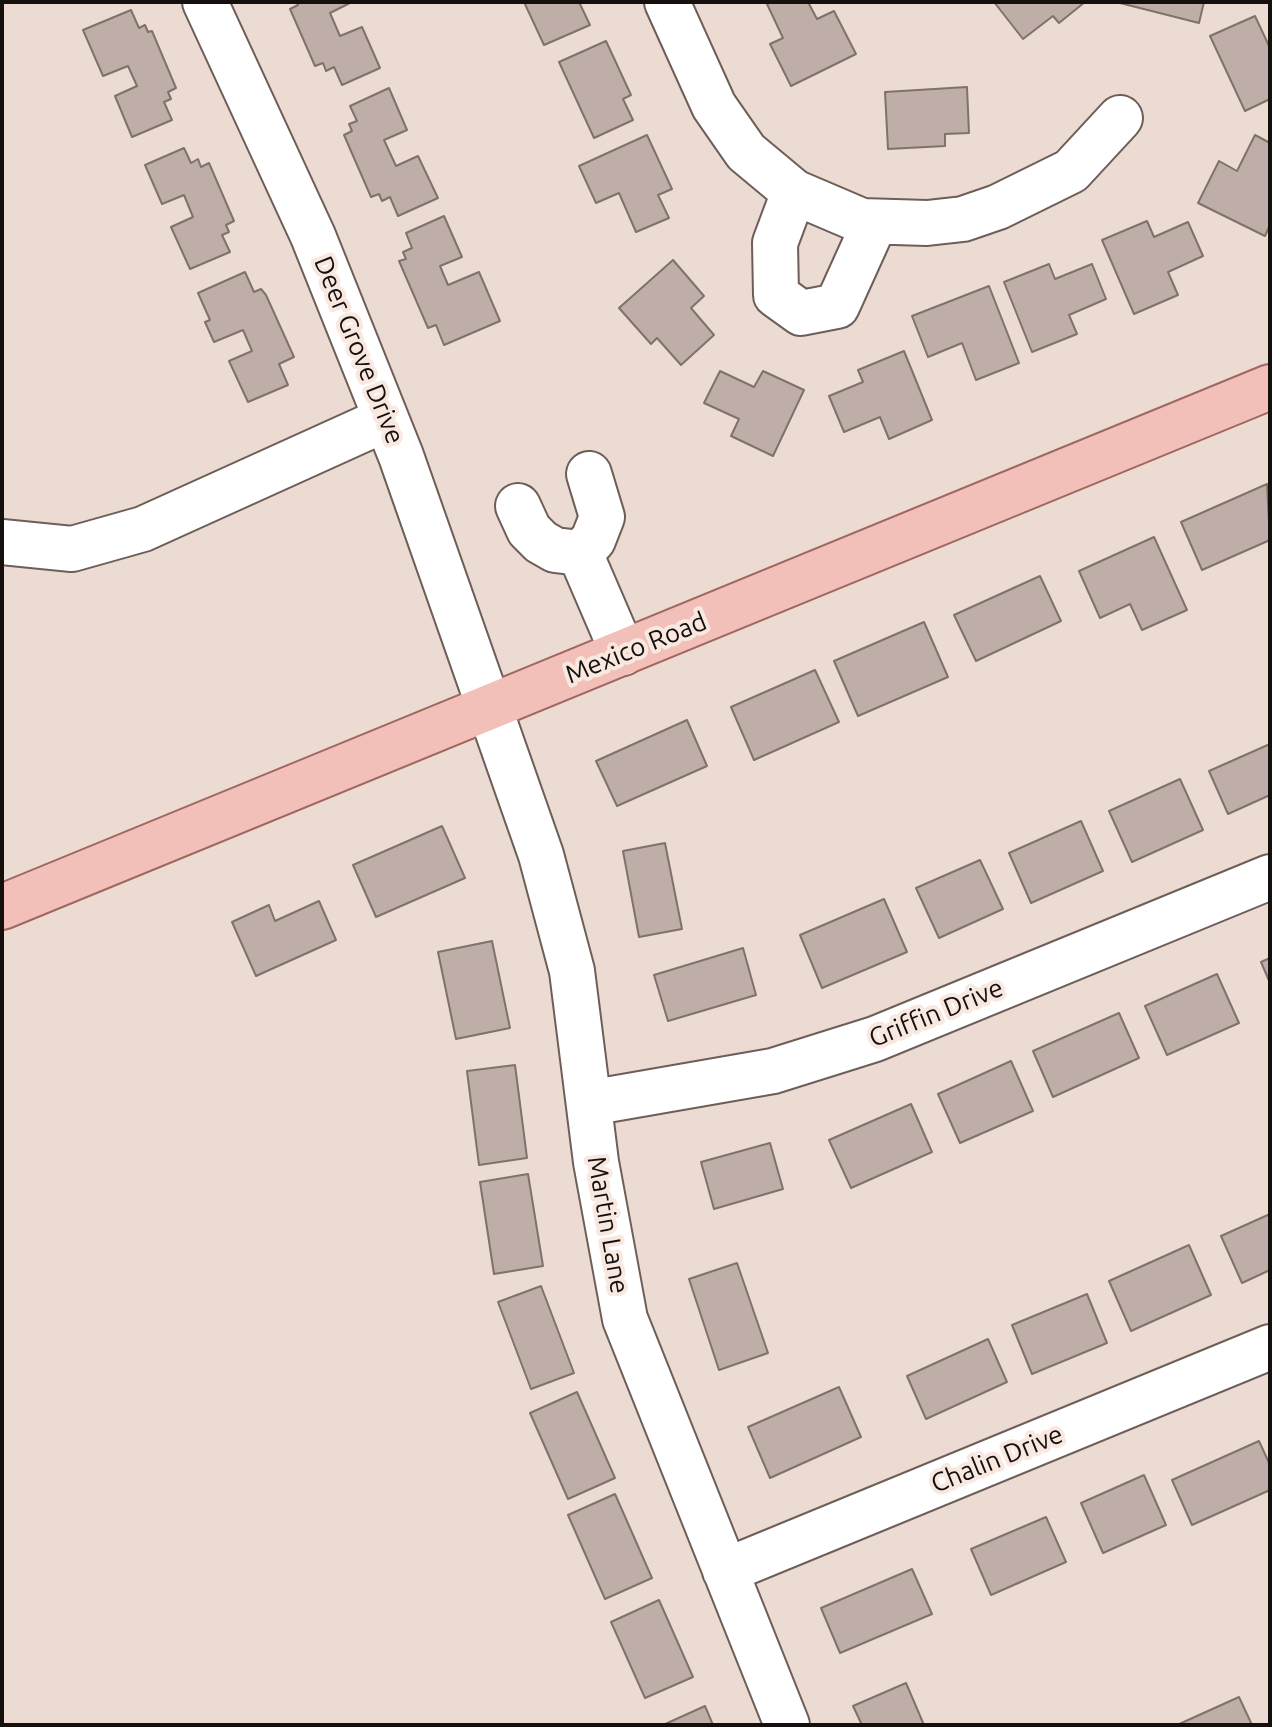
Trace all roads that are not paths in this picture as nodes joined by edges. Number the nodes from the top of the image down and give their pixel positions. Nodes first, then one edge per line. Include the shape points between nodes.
1 (205, 2) edge
2 (667, 2) edge
3 (1120, 118) dead end
4 (794, 192) junction
5 (875, 222) junction
6 (1270, 387) edge
7 (386, 419) junction
8 (589, 474) dead end
9 (518, 506) dead end
10 (2, 542) edge
11 (580, 553) junction
12 (623, 653) junction
13 (487, 709) junction
14 (1270, 877) edge
15 (2, 907) edge
16 (589, 1103) junction
17 (1270, 1347) edge
18 (725, 1571) junction
19 (787, 1725) edge

1 - 7 street, Deer Grove Drive via 313,236
2 - 4 street via 728,127 746,152
3 - 5 street via 1071,171 998,207 939,222
4 - 5 street
4 - 5 street via 775,243 776,295 801,313 837,306
6 - 12 main road, Mexico Road
7 - 10 street via 143,529 72,549
7 - 13 street, Deer Grove Drive
8 - 11 street via 602,517 593,540
9 - 11 street via 541,542
11 - 12 street
12 - 13 main road, Mexico Road
13 - 15 main road, Mexico Road
13 - 16 street, Martin Lane via 561,920
14 - 16 street, Griffin Drive via 875,1039 773,1071
16 - 18 street, Martin Lane via 625,1319
17 - 18 street, Chalin Drive
18 - 19 street, Martin Lane

